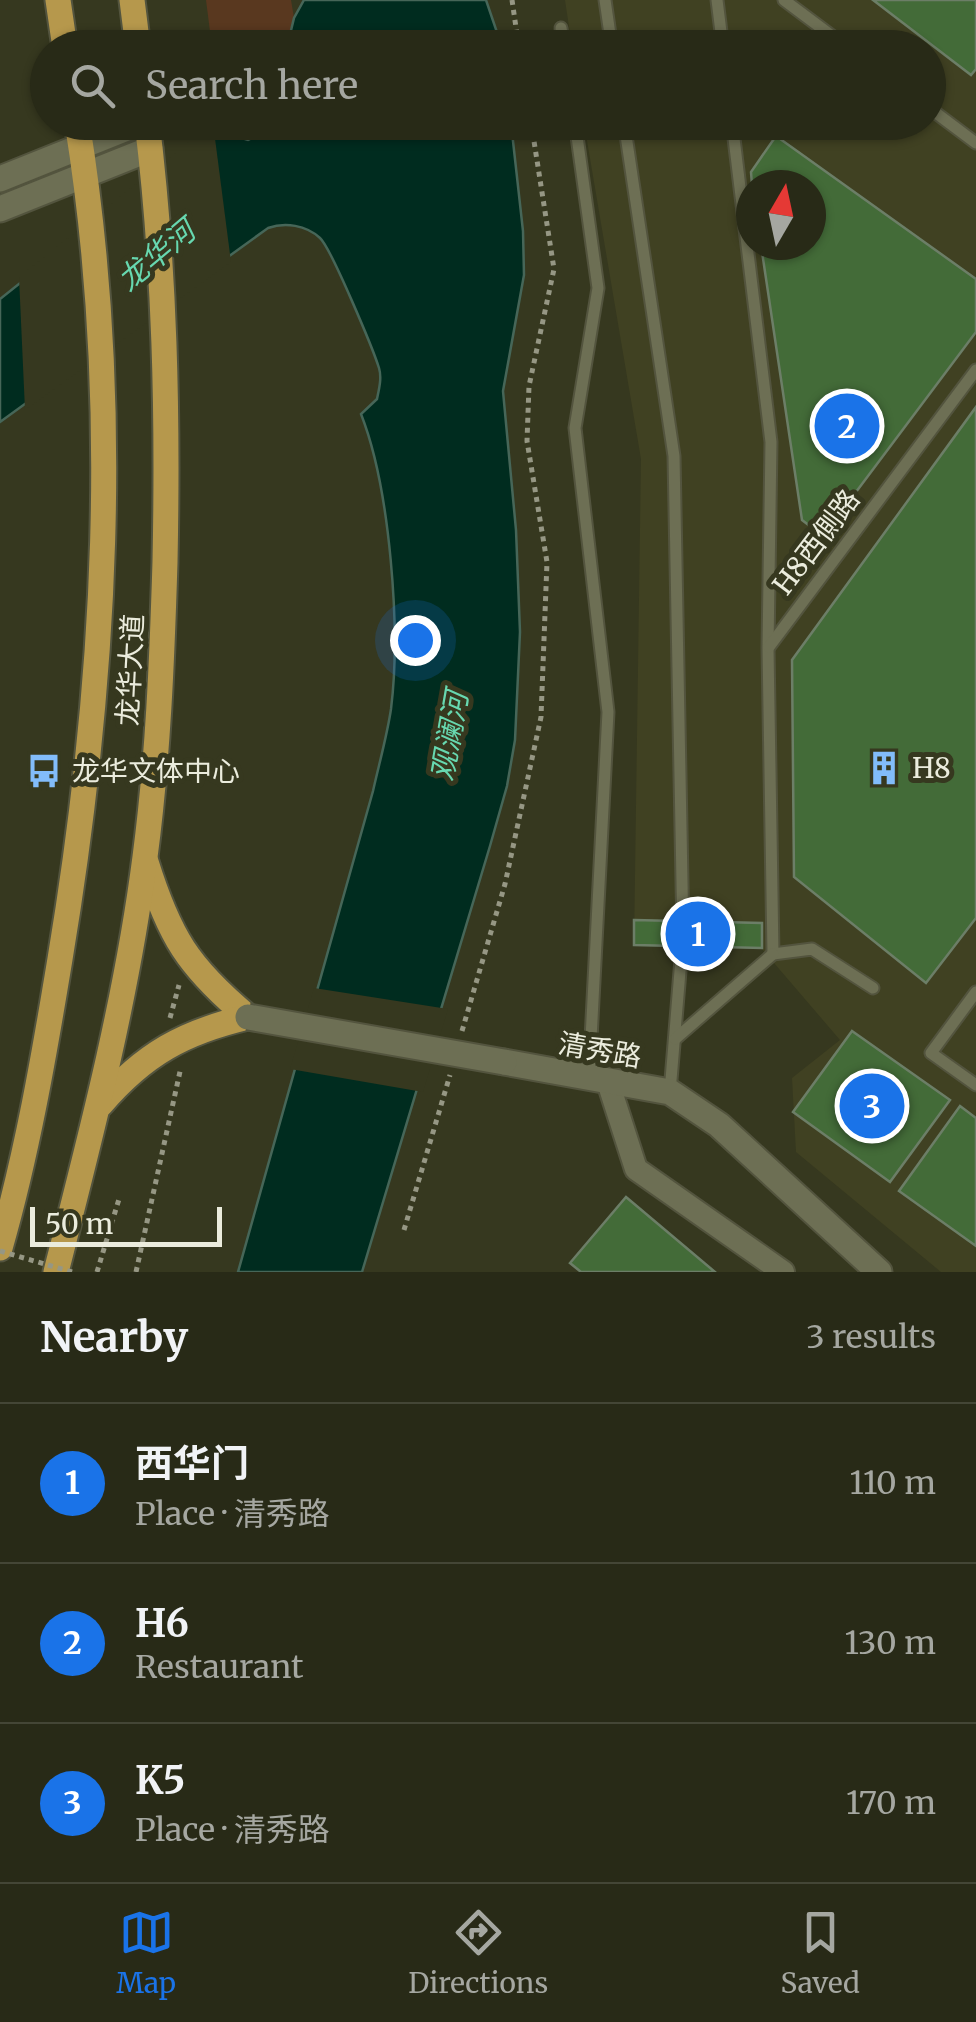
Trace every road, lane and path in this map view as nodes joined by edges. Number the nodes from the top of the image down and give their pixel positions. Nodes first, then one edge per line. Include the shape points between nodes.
1 (58, 0) edge
2 (132, 0) edge
3 (512, 0) edge
4 (605, 0) edge
5 (718, 0) edge
6 (784, 0) edge
7 (62, 30) edge
8 (136, 30) edge
9 (516, 30) edge
10 (609, 30) edge
11 (721, 30) edge
12 (824, 30) edge
13 (946, 119) edge
14 (975, 139) edge
15 (69, 140) edge
16 (79, 140) edge
17 (148, 140) edge
18 (534, 140) edge
19 (577, 140) edge
20 (627, 140) edge
21 (734, 140) edge
22 (150, 150) junction
23 (85, 175) junction
24 (0, 179) edge
25 (0, 209) edge
26 (976, 370) edge
27 (768, 648) junction
28 (145, 857) junction
29 (772, 954) junction
30 (180, 982) dead end
31 (872, 988) dead end
32 (976, 992) edge
33 (248, 1017) junction
34 (168, 1025) dead end
35 (675, 1039) junction
36 (457, 1048) dead end
37 (452, 1066) dead end
38 (181, 1067) dead end
39 (599, 1081) junction
40 (976, 1085) edge
41 (670, 1092) junction
42 (98, 1108) junction
43 (119, 1199) dead end
44 (404, 1230) dead end
45 (0, 1249) edge
46 (56, 1272) edge
47 (72, 1272) edge
48 (97, 1272) edge
49 (136, 1272) edge
50 (783, 1272) edge
51 (879, 1272) edge

1 - 7 main road
2 - 8 main road
3 - 9 path
4 - 10 lane
5 - 11 lane
6 - 12 lane
13 - 14 lane
15 - 24 street
16 - 23 main road, 龙华大道
17 - 22 main road, 龙华大道
18 - 36 path via 554,269 529,386 527,441 546,562 541,718 505,884
19 - 39 lane via 598,288 575,428 608,712
20 - 35 lane via 674,456 683,935
21 - 27 lane via 771,442
22 - 23 street
22 - 28 main road, 龙华大道 via 168,410 158,729
23 - 25 street
23 - 45 main road, 龙华大道 via 99,321 105,530 89,753 33,1110
26 - 27 lane, H8西側路
27 - 29 lane
28 - 33 main road via 178,943
28 - 42 main road, 龙华大道
29 - 31 lane via 812,948
29 - 35 lane
30 - 34 path
32 - 40 lane via 931,1053
33 - 39 street, 清秀路, bridge
33 - 42 main road via 159,1050
35 - 41 lane
37 - 44 path
38 - 49 path
39 - 41 street, 清秀路
39 - 50 street via 636,1169
41 - 51 street, 清秀路 via 719,1125
42 - 46 main road, 龙华大道
43 - 48 path
45 - 47 path, bridge

